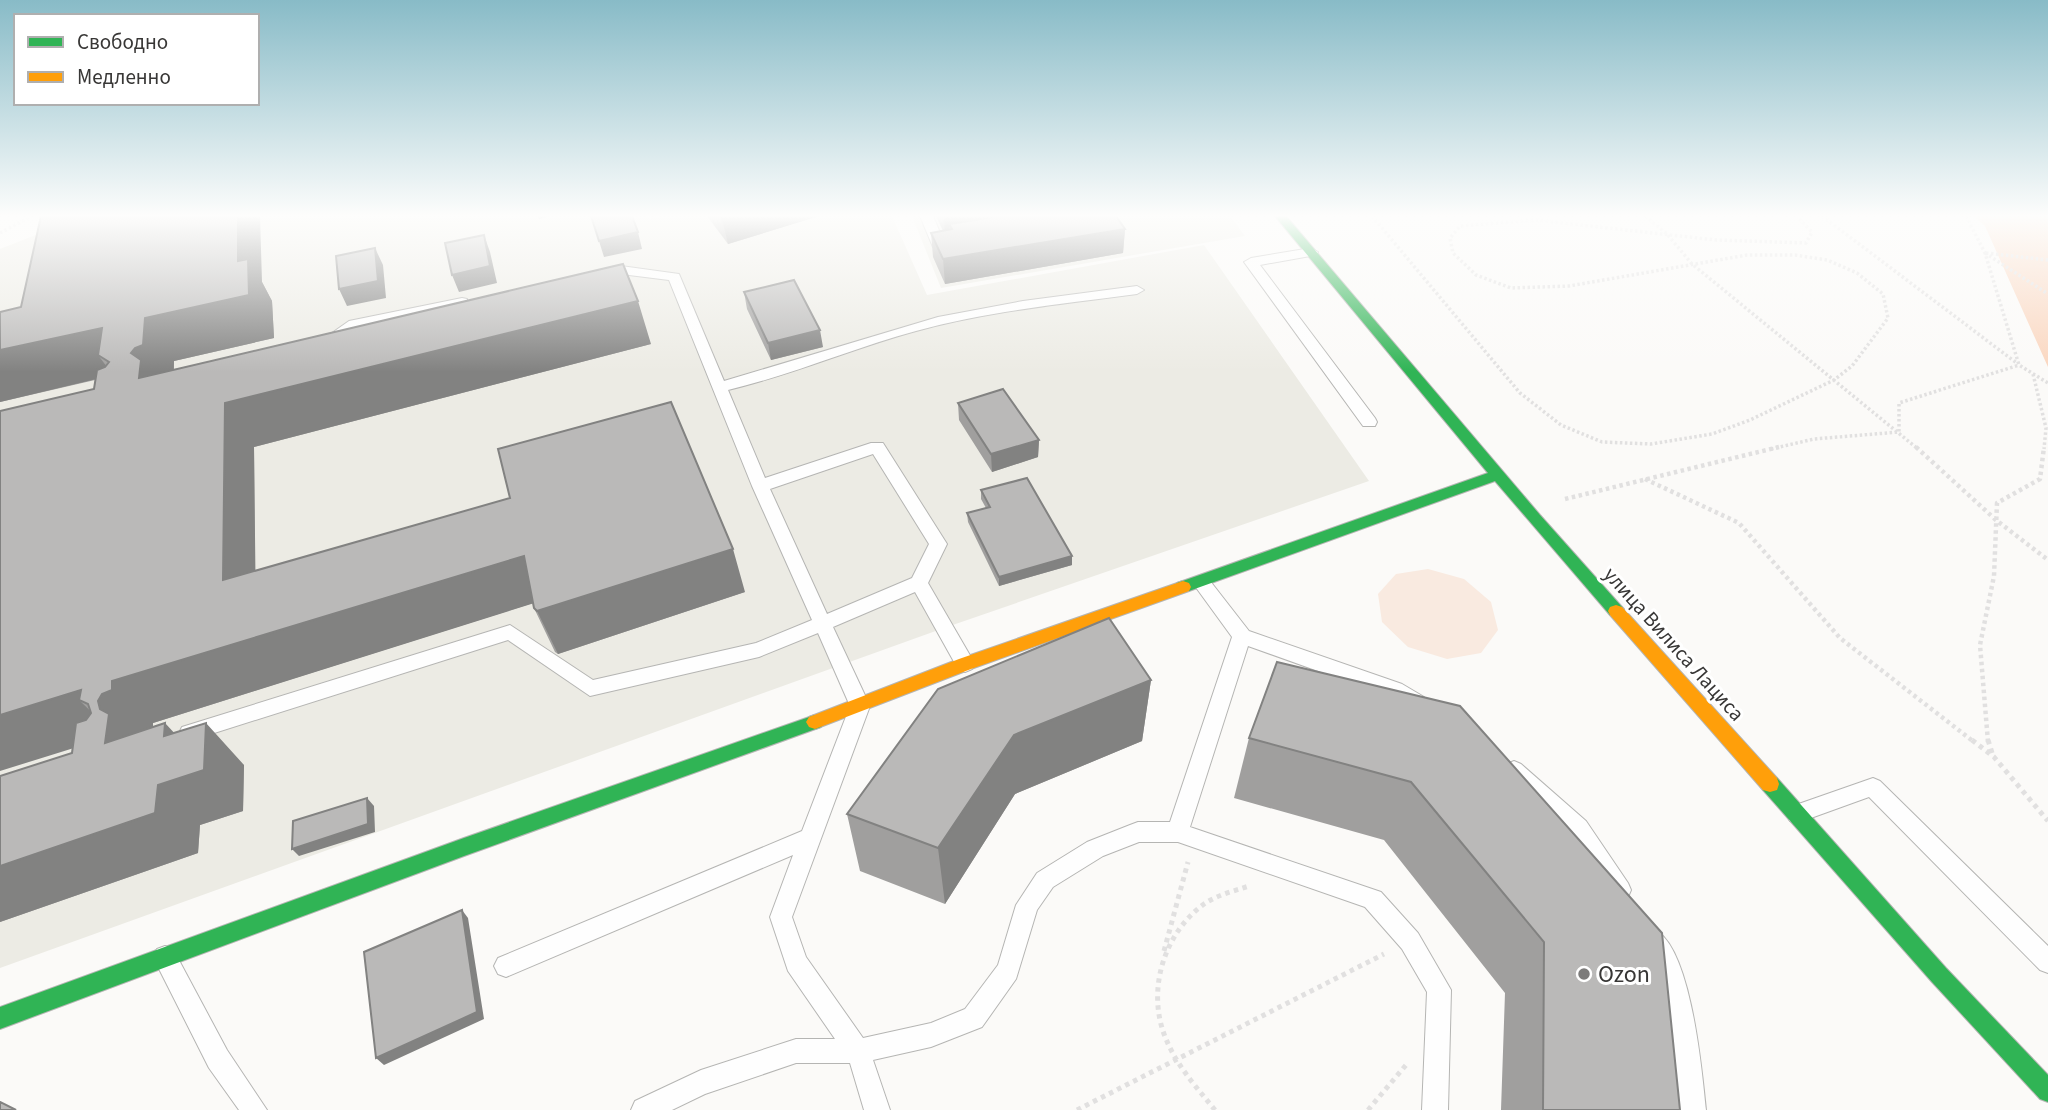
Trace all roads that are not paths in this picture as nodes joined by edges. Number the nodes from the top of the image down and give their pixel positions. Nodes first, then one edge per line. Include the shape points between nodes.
1 (1255, 268) edge
2 (1324, 268) edge
3 (594, 276) edge
4 (1137, 290) dead end
5 (474, 300) edge
6 (314, 349) edge
7 (721, 387) junction
8 (1369, 422) dead end
9 (1497, 475) junction
10 (760, 486) junction
11 (1201, 582) junction
12 (919, 583) junction
13 (823, 622) junction
14 (1242, 636) junction
15 (965, 664) junction
16 (860, 706) junction
17 (1437, 715) edge
18 (165, 740) edge
19 (1499, 757) edge
20 (1797, 814) junction
21 (1186, 834) junction
22 (810, 838) junction
23 (1630, 905) edge
24 (1645, 928) edge
25 (165, 957) junction
26 (2048, 962) edge
27 (506, 966) dead end
28 (0, 1018) edge
29 (858, 1051) junction
30 (2048, 1091) edge
31 (254, 1110) edge
32 (644, 1110) edge
33 (877, 1110) edge
34 (1435, 1110) edge
35 (1693, 1110) edge

1 - 8 lane
2 - 9 street, улица Вилиса Лациса
3 - 7 lane via 621,270 674,277
4 - 7 lane via 973,313 908,329 762,379
5 - 6 lane via 354,324
7 - 10 lane
9 - 11 street
9 - 20 street, улица Вилиса Лациса
10 - 12 lane via 877,447 938,544
10 - 13 lane
11 - 14 lane
11 - 15 street
12 - 13 lane
12 - 15 lane
13 - 16 lane
13 - 18 lane via 760,650 590,688 510,632
14 - 17 lane via 1395,690
14 - 21 lane
15 - 16 street
16 - 22 lane
16 - 25 street
19 - 23 lane via 1578,828
20 - 26 lane via 1873,787
20 - 30 street, улица Вилиса Лациса
21 - 29 lane via 1138,832 1094,849 1045,880 1027,905 1008,971 973,1017 931,1035
21 - 34 lane via 1373,899 1410,941 1439,990
22 - 27 lane
22 - 29 lane via 781,917 796,963
24 - 35 lane via 1667,961 1686,1045
25 - 28 street
25 - 31 lane via 218,1059
29 - 32 lane via 796,1051 701,1083
29 - 33 lane

